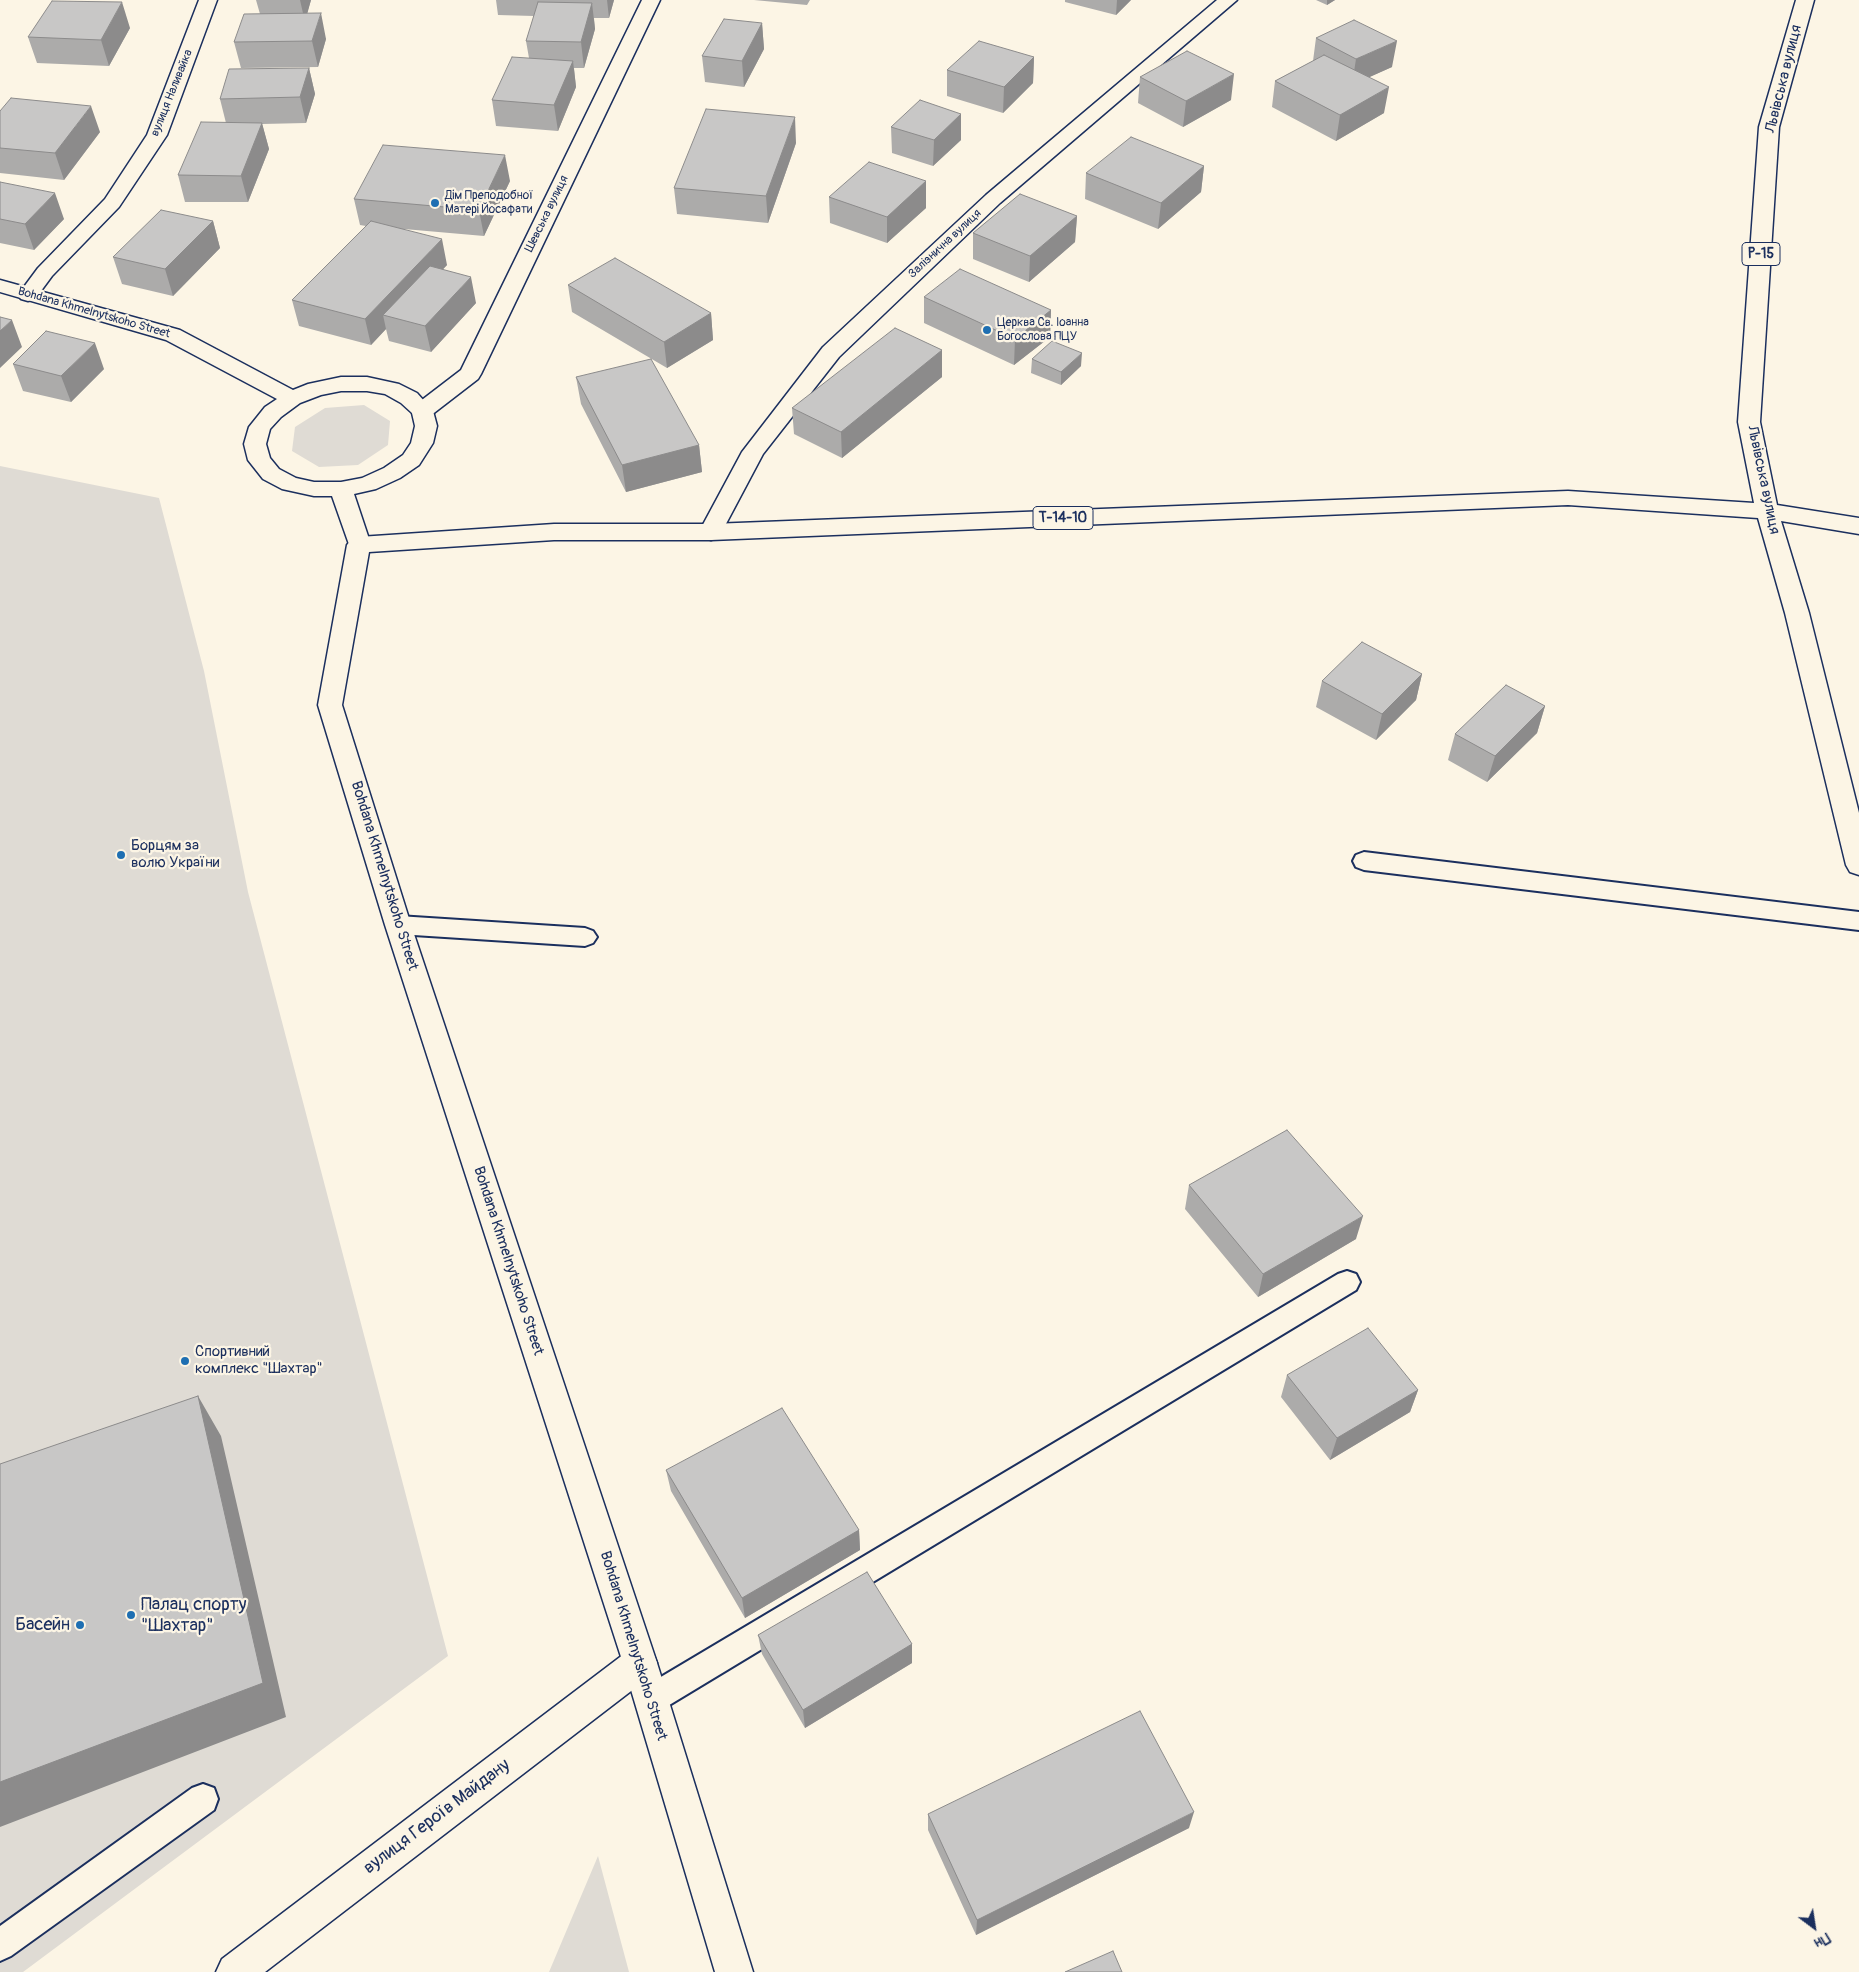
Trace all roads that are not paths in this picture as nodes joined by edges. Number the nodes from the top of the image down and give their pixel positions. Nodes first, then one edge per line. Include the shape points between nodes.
1 (208, 0) edge
2 (652, 0) edge
3 (1228, 0) edge
4 (1805, 0) edge
5 (0, 286) edge
6 (28, 295) junction
7 (292, 398) junction
8 (422, 411) junction
9 (341, 489) junction
10 (1767, 511) junction
11 (1859, 526) edge
12 (711, 532) junction
13 (359, 545) junction
14 (1364, 860) dead end
15 (1859, 865) edge
16 (1859, 921) edge
17 (398, 925) junction
18 (585, 937) dead end
19 (1347, 1282) dead end
20 (640, 1663) junction
21 (650, 1700) junction
22 (203, 1799) dead end
23 (0, 1945) edge
24 (235, 1972) edge
25 (734, 1972) edge

1 - 6 main road, вулиця Наливайка via 157,135 112,203 45,272
2 - 8 main road, Шевська вулиця via 470,374
3 - 12 main road, Залізнична вулиця via 993,199 831,352 753,452
4 - 10 main road, Львівська вулиця / Р-15 via 1769,127 1749,422
5 - 6 main road, Bohdana Khmelnytskoho Street
6 - 7 main road, Bohdana Khmelnytskoho Street via 173,334
7 - 8 main road via 324,387 368,384 409,398
7 - 9 main road via 260,427 255,444 259,460 271,474 290,484 314,489
8 - 9 main road via 426,426 422,443 411,460 392,474 368,484
9 - 13 main road
10 - 11 main road
10 - 12 main road, Т-14-10 via 1568,498
10 - 15 main road, Львівська вулиця via 1797,613
12 - 13 main road, Т-14-10 via 554,532
13 - 17 main road, Bohdana Khmelnytskoho Street via 330,705
14 - 16 lane
17 - 18 lane
17 - 20 main road, Bohdana Khmelnytskoho Street
19 - 21 lane
20 - 21 main road, Bohdana Khmelnytskoho Street
20 - 24 main road, вулиця Героїв Майдану
21 - 25 main road, Bohdana Khmelnytskoho Street
22 - 23 lane

